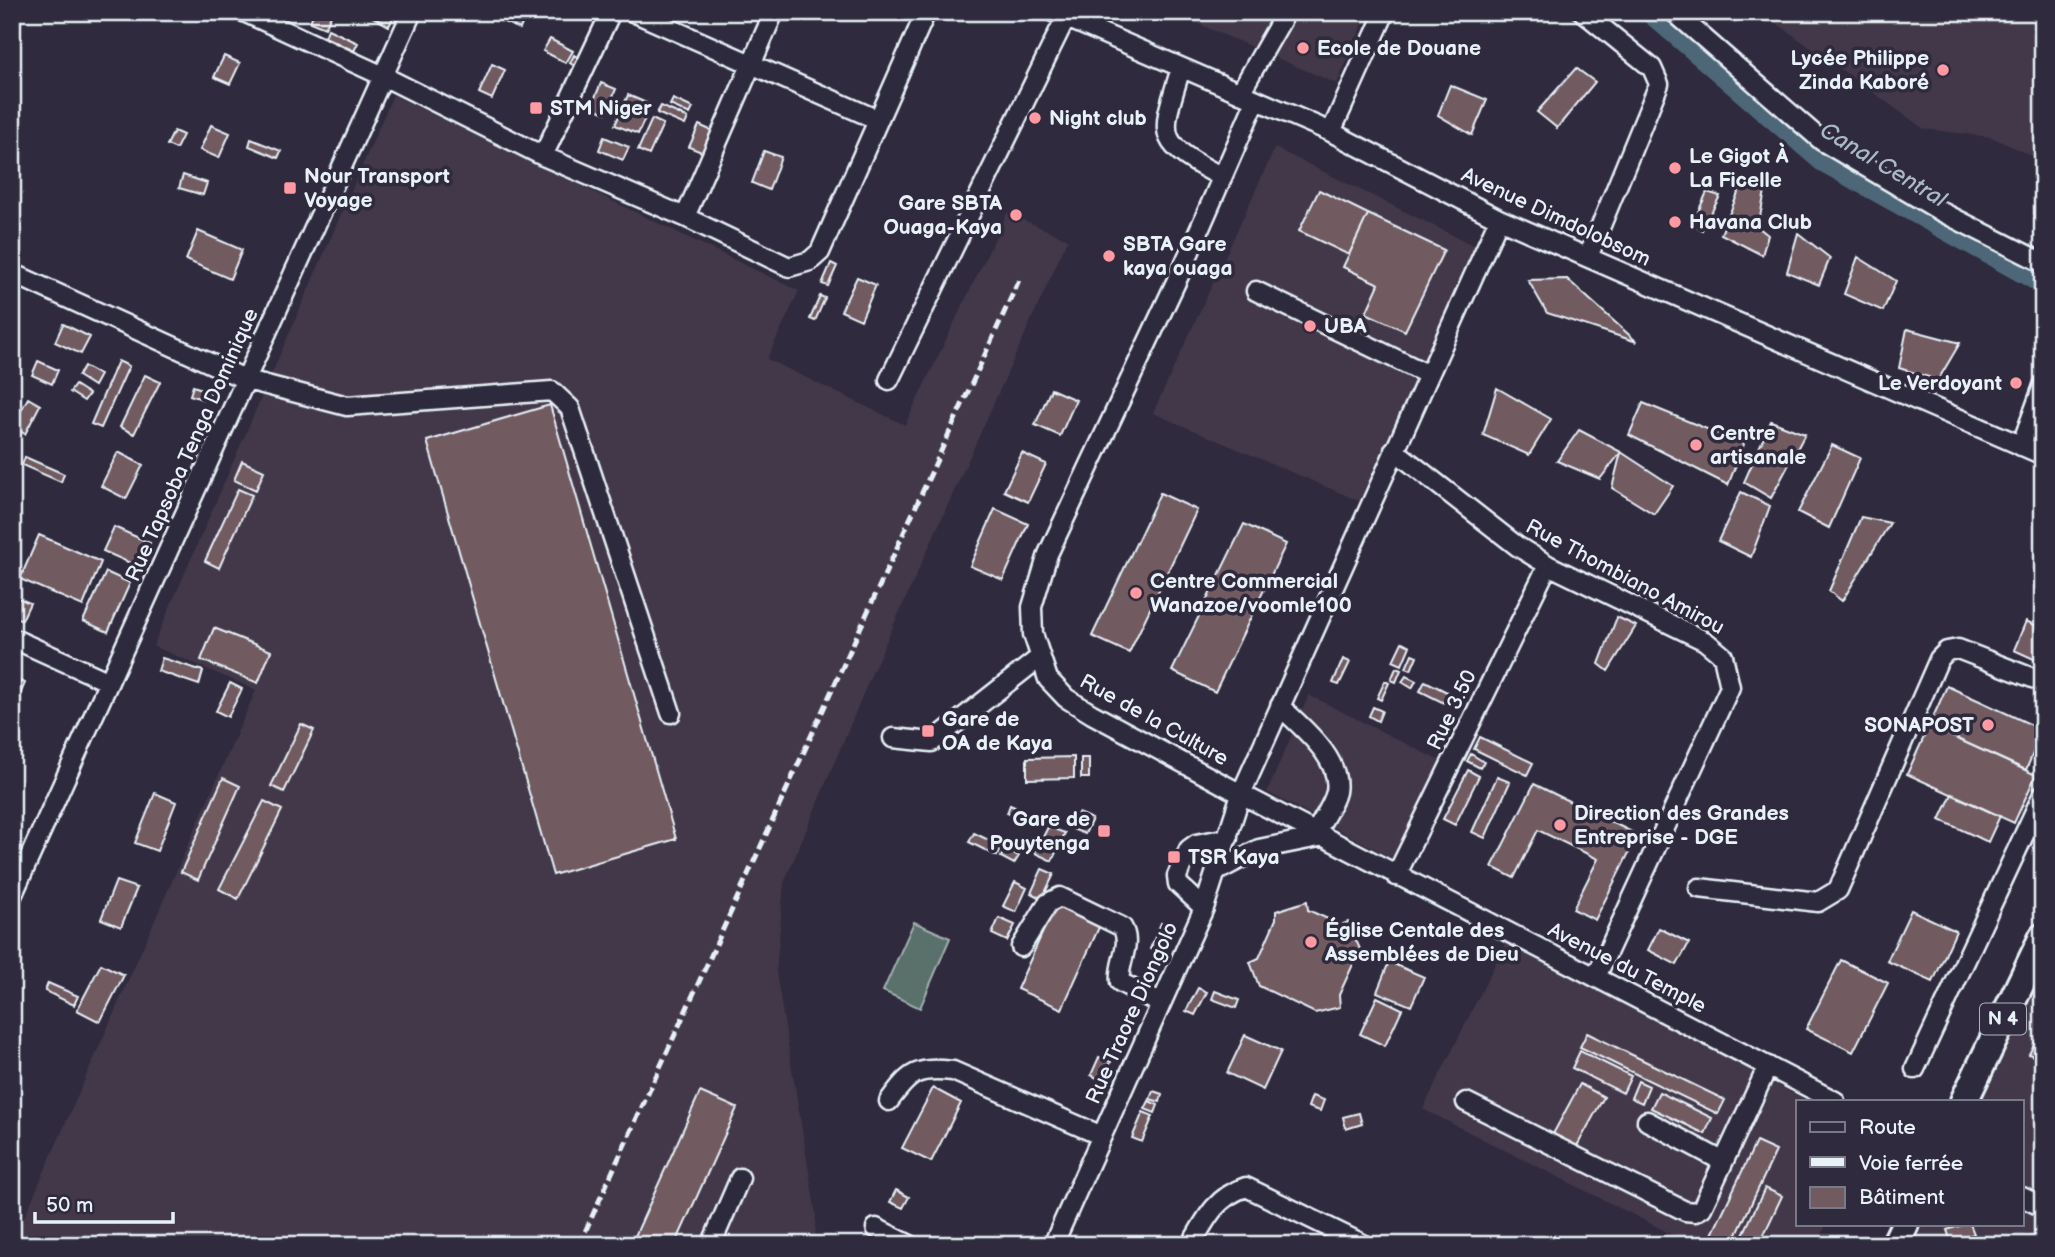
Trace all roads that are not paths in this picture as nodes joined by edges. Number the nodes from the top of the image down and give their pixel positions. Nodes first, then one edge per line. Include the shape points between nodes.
1 (244, 12) edge
2 (412, 12) edge
3 (611, 12) edge
4 (633, 12) edge
5 (774, 12) edge
6 (926, 12) edge
7 (1283, 12) edge
8 (1385, 12) edge
9 (1583, 12) edge
10 (1674, 12) edge
11 (1060, 15) edge
12 (752, 62) junction
13 (1181, 68) junction
14 (383, 76) junction
15 (1248, 97) junction
16 (878, 120) junction
17 (1331, 132) junction
18 (543, 156) junction
19 (1222, 177) junction
20 (685, 217) junction
21 (1499, 219) junction
22 (1588, 257) junction
23 (2043, 263) edge
24 (12, 273) edge
25 (1256, 291) dead end
26 (1429, 374) junction
27 (247, 380) junction
28 (890, 380) dead end
29 (2043, 386) edge
30 (2021, 446) junction
31 (1394, 450) junction
32 (2043, 455) edge
33 (1548, 565) junction
34 (12, 638) edge
35 (1039, 658) junction
36 (109, 682) junction
37 (2043, 682) edge
38 (1280, 706) junction
39 (671, 713) dead end
40 (893, 738) dead end
41 (1241, 794) junction
42 (2043, 794) edge
43 (1320, 834) junction
44 (1228, 838) junction
45 (1217, 871) junction
46 (1396, 876) junction
47 (1699, 888) dead end
48 (12, 896) edge
49 (1204, 908) junction
50 (2043, 937) edge
51 (1021, 947) dead end
52 (1596, 977) junction
53 (1161, 1004) junction
54 (1768, 1066) junction
55 (1915, 1069) dead end
56 (1833, 1100) edge
57 (1964, 1100) edge
58 (889, 1101) dead end
59 (1466, 1102) dead end
60 (1647, 1121) dead end
61 (1102, 1136) junction
62 (1722, 1161) junction
63 (740, 1178) dead end
64 (2024, 1198) edge
65 (2043, 1207) edge
66 (1904, 1226) edge
67 (876, 1228) dead end
68 (711, 1245) edge
69 (910, 1245) edge
70 (1053, 1245) edge
71 (1191, 1245) edge
72 (1365, 1245) edge
73 (1895, 1245) edge

1 - 14 street
2 - 14 street, Rue Tapsoba Tenga Dominique
3 - 18 street
4 - 12 street
5 - 12 street
6 - 16 street
7 - 15 street, Rue de la Culture
8 - 17 street
9 - 22 street via 1657,75 1655,95
10 - 23 street via 1822,141 1942,212
11 - 13 street, Avenue Dimdolobsom
11 - 28 street
12 - 16 street
12 - 20 street
13 - 15 street, Avenue Dimdolobsom
13 - 19 street via 1165,122 1167,137 1185,158
14 - 18 street
14 - 27 street, Rue Tapsoba Tenga Dominique
15 - 17 street, Avenue Dimdolobsom
15 - 19 street, Rue de la Culture
16 - 20 street via 820,252 802,265 789,267
17 - 21 street, Avenue Dimdolobsom
18 - 20 street
19 - 35 street, Rue de la Culture via 1048,554 1032,607
21 - 22 street, Avenue Dimdolobsom
21 - 26 street, Rue de la Culture
22 - 30 street, Avenue Dimdolobsom
24 - 27 street
25 - 26 street
26 - 31 street, Rue de la Culture
27 - 36 street, Rue Tapsoba Tenga Dominique
27 - 39 street via 347,406 552,391 570,408
29 - 30 street
30 - 32 street, Avenue Dimdolobsom
31 - 33 street, Rue Thombiano Amirou via 1491,529
31 - 38 street, Rue de la Culture
33 - 46 street, Rue 3.50
33 - 52 street, Rue Thombiano Amirou via 1705,641 1723,656 1729,673 1730,687
34 - 36 street
35 - 40 street via 932,742
35 - 41 street, Rue de la Culture via 1048,680 1066,698
36 - 48 street, Rue Tapsoba Tenga Dominique
37 - 47 street via 1958,649 1947,651 1939,659 1838,890 1818,902
38 - 41 street, Rue de la Culture
38 - 43 street via 1322,749 1336,781
41 - 43 street, Avenue du Temple
41 - 44 street, Rue Traore Diongolo
42 - 55 street
43 - 45 street via 1259,849
43 - 46 street, Avenue du Temple
44 - 45 street, Rue Traore Diongolo
44 - 49 street via 1189,849 1177,876 1178,884
45 - 49 street, Rue Traore Diongolo
46 - 52 street, Avenue du Temple
49 - 53 street, Rue Traore Diongolo
50 - 57 highway, N 4
51 - 53 street via 1048,903 1060,897 1122,927 1126,950 1118,971 1120,982
52 - 54 street, Avenue du Temple
53 - 61 street, Rue Traore Diongolo
54 - 56 street, Avenue du Temple
54 - 62 street
58 - 61 street via 906,1077 928,1068 953,1070
59 - 62 street via 1685,1211 1702,1208
60 - 62 street
61 - 70 street, Rue Traore Diongolo
63 - 68 street
64 - 65 street
66 - 73 highway
67 - 69 street
71 - 72 street via 1212,1207 1246,1187

